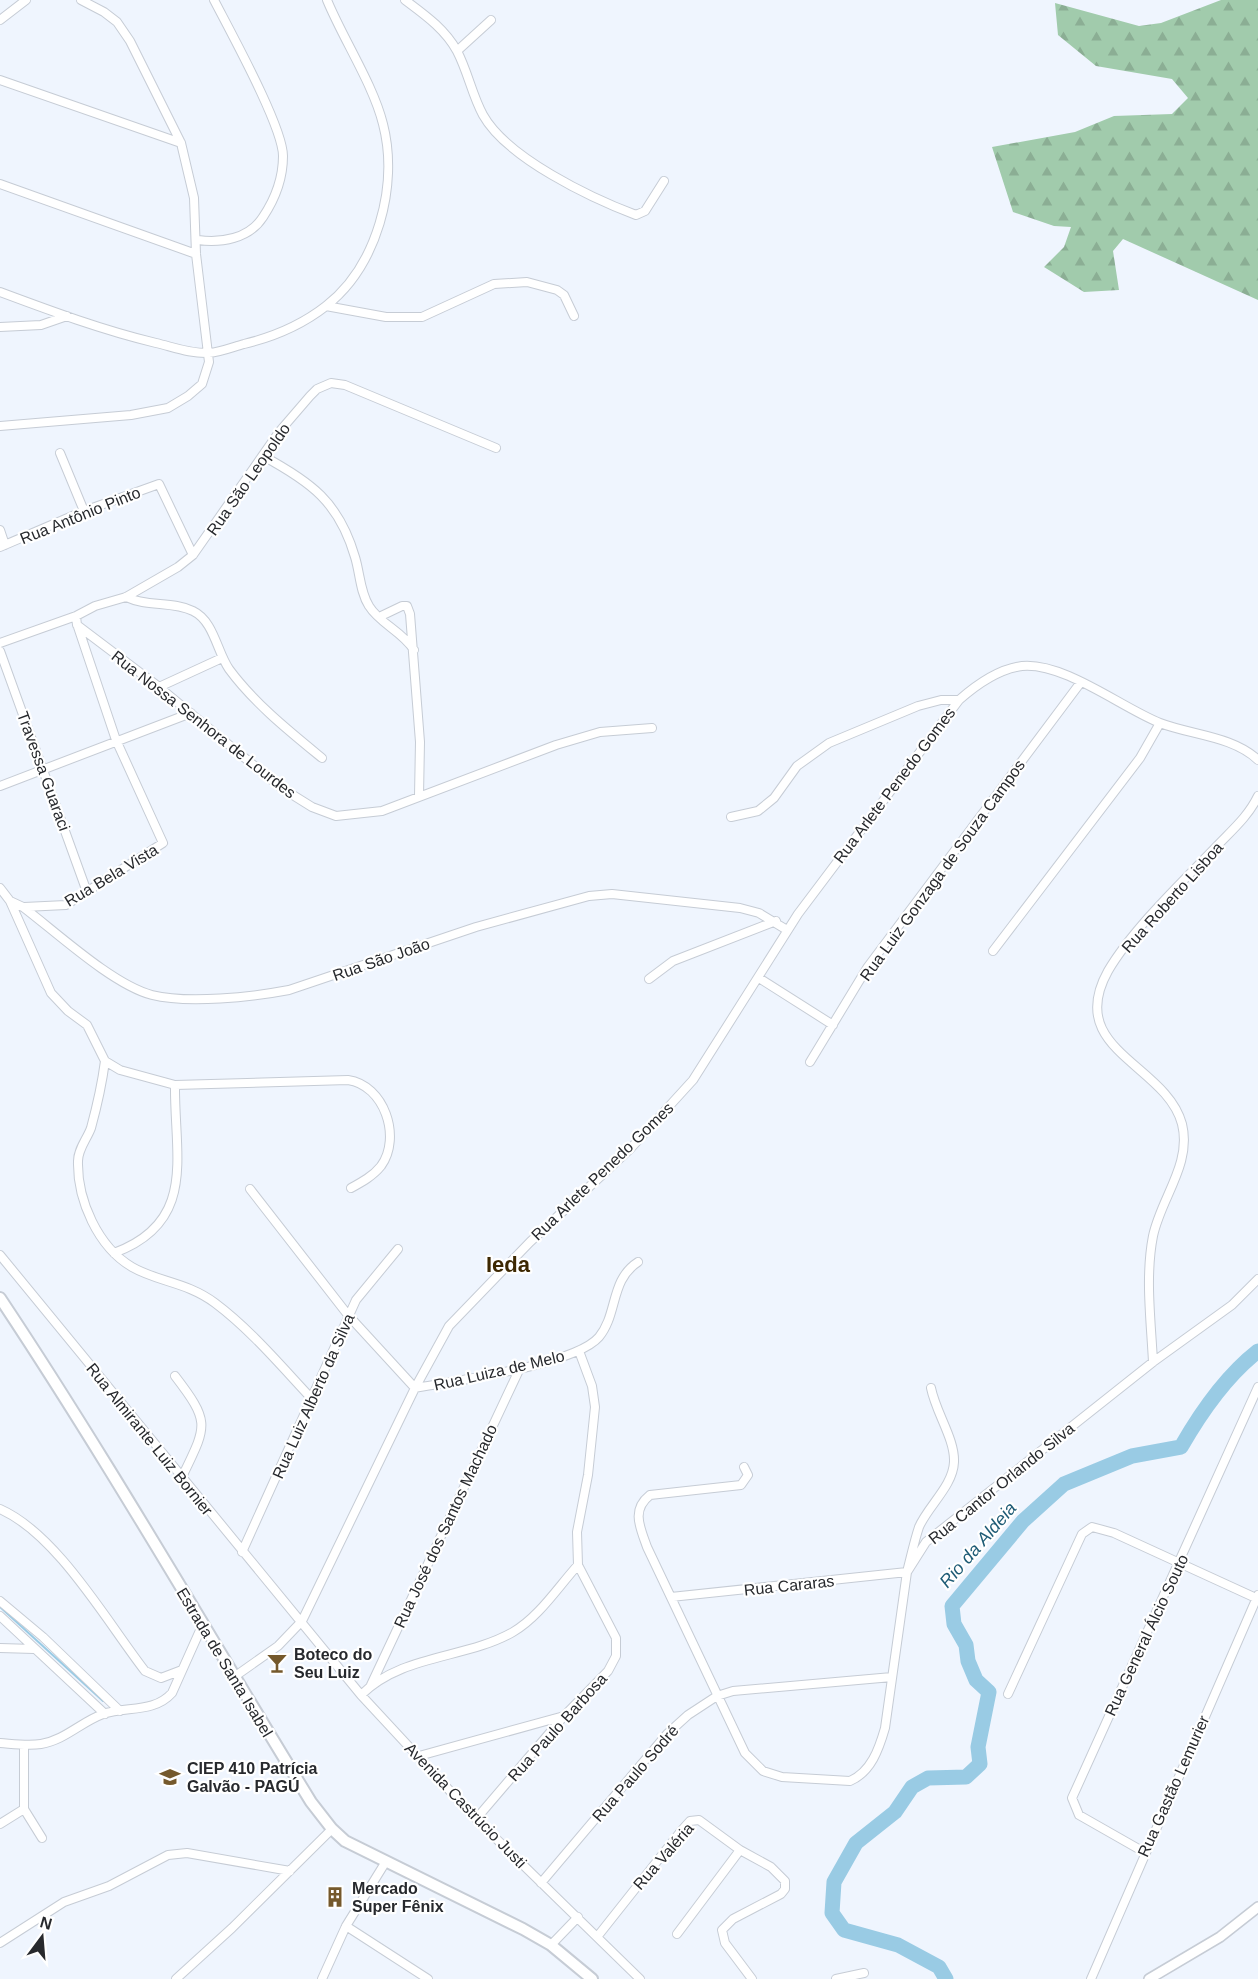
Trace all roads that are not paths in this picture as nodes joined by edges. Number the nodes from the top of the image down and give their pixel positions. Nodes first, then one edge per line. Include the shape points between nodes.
1 (26, 0) edge
2 (81, 0) edge
3 (214, 0) edge
4 (327, 0) edge
5 (405, 0) edge
6 (0, 20) edge
7 (492, 20) dead end
8 (457, 51) junction
9 (0, 80) edge
10 (181, 143) junction
11 (664, 181) dead end
12 (0, 184) edge
13 (198, 240) junction
14 (196, 254) junction
15 (0, 292) edge
16 (326, 306) junction
17 (67, 316) junction
18 (574, 316) dead end
19 (0, 327) edge
20 (210, 353) junction
21 (0, 426) edge
22 (496, 448) dead end
23 (60, 453) dead end
24 (263, 456) junction
25 (84, 511) junction
26 (0, 530) edge
27 (3, 546) edge
28 (193, 555) junction
29 (126, 597) junction
30 (379, 617) junction
31 (76, 621) junction
32 (0, 643) edge
33 (414, 650) junction
34 (0, 651) edge
35 (222, 658) junction
36 (1081, 682) junction
37 (159, 687) junction
38 (958, 700) junction
39 (190, 713) junction
40 (1160, 723) junction
41 (652, 728) dead end
42 (116, 740) junction
43 (322, 758) dead end
44 (1258, 760) edge
45 (44, 771) junction
46 (0, 786) edge
47 (419, 795) junction
48 (1258, 796) edge
49 (731, 817) dead end
50 (0, 888) edge
51 (87, 892) junction
52 (10, 901) junction
53 (23, 907) junction
54 (776, 921) junction
55 (787, 930) junction
56 (993, 951) dead end
57 (759, 978) junction
58 (649, 979) dead end
59 (833, 1025) junction
60 (105, 1061) junction
61 (810, 1062) dead end
62 (175, 1085) junction
63 (351, 1188) dead end
64 (250, 1189) dead end
65 (398, 1249) dead end
66 (114, 1253) junction
67 (0, 1255) edge
68 (638, 1262) dead end
69 (1258, 1279) edge
70 (0, 1298) edge
71 (348, 1315) junction
72 (579, 1351) junction
73 (1153, 1362) junction
74 (520, 1368) junction
75 (175, 1376) dead end
76 (1258, 1387) edge
77 (415, 1388) junction
78 (932, 1388) dead end
79 (312, 1399) junction
80 (744, 1467) dead end
81 (182, 1477) junction
82 (0, 1509) edge
83 (242, 1552) junction
84 (1180, 1564) junction
85 (578, 1566) junction
86 (907, 1572) junction
87 (671, 1597) junction
88 (1258, 1597) edge
89 (0, 1601) edge
90 (0, 1616) edge
91 (302, 1621) junction
92 (202, 1626) junction
93 (0, 1648) edge
94 (34, 1648) junction
95 (182, 1670) junction
96 (234, 1677) junction
97 (892, 1677) junction
98 (371, 1685) junction
99 (85, 1686) junction
100 (1008, 1694) dead end
101 (361, 1695) junction
102 (717, 1696) junction
103 (120, 1711) junction
104 (105, 1714) junction
105 (564, 1716) junction
106 (0, 1743) edge
107 (24, 1745) junction
108 (419, 1756) junction
109 (24, 1809) junction
110 (476, 1819) junction
111 (0, 1824) edge
112 (332, 1829) junction
113 (42, 1838) dead end
114 (740, 1850) junction
115 (1144, 1852) junction
116 (385, 1863) junction
117 (290, 1871) junction
118 (541, 1883) junction
119 (1258, 1907) edge
120 (578, 1917) junction
121 (346, 1926) junction
122 (677, 1934) dead end
123 (597, 1937) junction
124 (0, 1943) edge
125 (551, 1945) junction
126 (864, 1973) dead end
127 (176, 1979) edge
128 (322, 1979) edge
129 (428, 1979) edge
130 (592, 1979) edge
131 (640, 1979) edge
132 (752, 1979) edge
133 (836, 1979) edge
134 (1091, 1979) edge
135 (1149, 1979) edge

1 - 6 street
2 - 10 street via 110,17 130,40
3 - 13 street via 261,96 283,156 279,186 261,221 238,238
4 - 16 street via 376,104 383,124 387,166 384,213 372,248
5 - 8 street via 438,25
7 - 8 street
8 - 11 street via 483,115 508,144 532,162 636,215 645,212
9 - 10 street
10 - 13 street via 191,176
12 - 14 street
13 - 14 street
14 - 20 street
15 - 17 street
16 - 18 street via 386,317 422,317 494,284 527,282 557,290
16 - 20 street via 267,338
17 - 19 street via 41,325
17 - 20 street via 129,336
20 - 21 street via 202,384 168,408 131,415
22 - 24 street, Rua São Leopoldo via 370,394 331,383 316,389
23 - 25 street
24 - 28 street, Rua São Leopoldo
24 - 30 street via 302,477 331,506 348,534 365,597
25 - 27 street, Rua Antônio Pinto
25 - 28 street, Rua Antônio Pinto via 159,484
26 - 27 street
28 - 29 street, Rua São Leopoldo
29 - 31 street, Rua São Leopoldo via 95,606
29 - 35 street via 144,604 193,610 211,630
30 - 33 street via 399,631
30 - 33 street via 407,606
31 - 32 street, Rua São Leopoldo
31 - 37 street, Rua Nossa Senhora de Lourdes
31 - 42 street
33 - 47 street
34 - 45 street, Travessa Guaraci
35 - 37 street
35 - 43 street via 249,694
36 - 38 street, Rua Arlete Penedo Gomes via 1040,667 1022,666 993,676
36 - 40 street, Rua Arlete Penedo Gomes
36 - 59 street, Rua Luiz Gonzaga de Souza Campos via 890,936
37 - 39 street, Rua Nossa Senhora de Lourdes
38 - 49 street via 918,706 829,743 798,766 774,798 758,811
38 - 55 street, Rua Arlete Penedo Gomes
39 - 42 street
39 - 47 street, Rua Nossa Senhora de Lourdes via 280,787 324,812 336,816 382,812
40 - 44 street, Rua Arlete Penedo Gomes via 1230,744
40 - 56 street via 1140,758
41 - 47 street, Rua Nossa Senhora de Lourdes via 600,732
42 - 45 street
42 - 51 street, Rua Bela Vista via 163,843
45 - 46 street
45 - 51 street, Travessa Guaraci
48 - 73 street, Rua Roberto Lisboa via 1238,825 1135,935 1108,972 1100,996 1098,1018 1106,1037 1173,1104 1185,1137 1180,1167 1154,1235 1148,1271
50 - 52 street, Rua São João
51 - 53 street, Rua Bela Vista via 57,907
52 - 53 street, Rua São João
52 - 60 street via 51,993 87,1025
53 - 54 street, Rua São João via 128,985 151,995 177,999 260,996 289,990 476,927 600,895 740,908
54 - 55 street, Rua São João
54 - 58 street via 673,961
55 - 57 street, Rua Arlete Penedo Gomes
57 - 59 street
57 - 77 street, Rua Arlete Penedo Gomes via 693,1080 631,1148 461,1312 449,1326
59 - 61 street, Rua Luiz Gonzaga de Souza Campos
60 - 62 street via 135,1076
60 - 66 street via 93,1118 78,1159 87,1211
62 - 63 street via 348,1080 367,1085 386,1113 390,1146 381,1166
62 - 66 street via 177,1188 153,1230 135,1245
64 - 71 street
65 - 71 street, Rua Luiz Alberto da Silva
66 - 79 street via 133,1267 191,1288 214,1302 248,1331
67 - 81 street, Rua Almirante Luiz Bornier
68 - 72 street, Rua Luiza de Melo via 622,1276 602,1332
69 - 73 street, Rua Cantor Orlando Silva via 1232,1305
70 - 92 main road, Estrada de Santa Isabel via 117,1480
71 - 77 street
71 - 79 street, Rua Luiz Alberto da Silva
72 - 74 street, Rua Luiza de Melo
72 - 85 street, Rua Paulo Barbosa via 595,1407 577,1532
73 - 86 street, Rua Cantor Orlando Silva via 947,1523 926,1542
74 - 77 street, Rua Luiza de Melo
74 - 98 street, Rua José dos Santos Machado
75 - 81 street via 199,1406 202,1420 200,1437
76 - 84 street, Rua General Álcio Souto
77 - 91 street, Rua Arlete Penedo Gomes
78 - 86 street via 954,1462 947,1482 920,1527
79 - 83 street, Rua Luiz Alberto da Silva
80 - 87 street, Rua Cantor Orlando Silva via 748,1475 741,1485 658,1492 642,1501 637,1519
81 - 83 street, Rua Almirante Luiz Bornier
82 - 95 street via 34,1531 69,1570 145,1671 161,1678
83 - 91 street, Rua Almirante Luiz Bornier
84 - 88 street
84 - 100 street via 1114,1533 1096,1528 1086,1530
84 - 115 street, Rua General Álcio Souto via 1072,1798 1079,1815
85 - 98 street via 514,1631 407,1667
85 - 105 street, Rua Paulo Barbosa via 616,1638 616,1656 608,1671
86 - 87 street, Rua Cararas
86 - 97 street, Rua Cantor Orlando Silva
87 - 102 street, Rua Cantor Orlando Silva
88 - 115 street, Rua Gastão Lemurier
89 - 99 street
90 - 94 street
91 - 96 street, Rua Arlete Penedo Gomes via 278,1646
91 - 101 street, Avenida Castrúcio Justi
92 - 95 street
92 - 96 main road, Estrada de Santa Isabel
93 - 94 street
94 - 99 street
95 - 103 street via 165,1701
96 - 112 main road, Estrada de Santa Isabel via 311,1802
97 - 102 street, Rua Paulo Sodré via 750,1689
97 - 102 street, Rua Cantor Orlando Silva via 879,1749 859,1777 839,1782 782,1777 763,1771 745,1753
98 - 101 street
99 - 103 street
99 - 104 street
101 - 108 street, Avenida Castrúcio Justi
102 - 118 street, Rua Paulo Sodré via 667,1734
103 - 104 street
104 - 107 street via 51,1741
105 - 108 street
105 - 110 street, Rua Paulo Barbosa
106 - 107 street
107 - 109 street
108 - 110 street, Avenida Castrúcio Justi
109 - 111 street
109 - 113 street
110 - 118 street, Avenida Castrúcio Justi
112 - 116 main road, Estrada de Santa Isabel via 345,1841
112 - 117 street
114 - 122 street
114 - 123 street, Rua Valéria via 702,1821 690,1821
114 - 132 street, Rua Valéria via 779,1873 786,1885 781,1894 733,1919 722,1930 725,1943
115 - 134 street, Rua Gastão Lemurier
116 - 121 street
116 - 125 main road, Estrada de Santa Isabel
117 - 124 street via 187,1853 168,1855 109,1886 64,1902
117 - 127 street
118 - 120 street, Avenida Castrúcio Justi
119 - 135 street via 1220,1937
120 - 123 street, Avenida Castrúcio Justi
120 - 125 street
121 - 128 street
121 - 129 street
123 - 131 street, Avenida Castrúcio Justi
125 - 130 main road, Estrada de Santa Isabel
126 - 133 street

